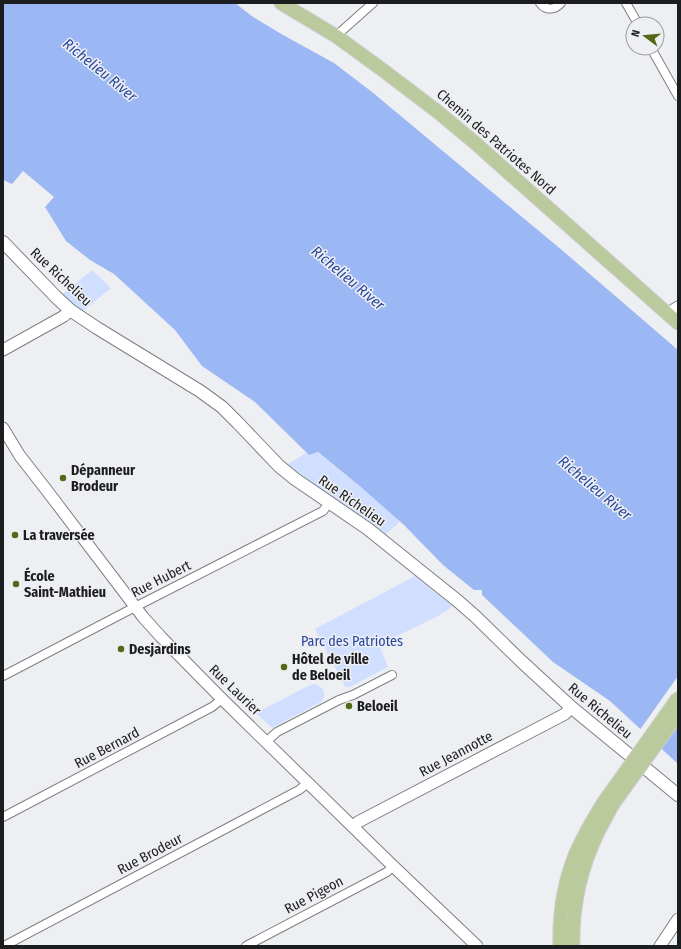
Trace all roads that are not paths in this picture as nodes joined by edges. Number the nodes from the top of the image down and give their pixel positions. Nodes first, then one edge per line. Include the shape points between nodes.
1 (281, 3) edge
2 (373, 3) edge
3 (540, 3) edge
4 (560, 3) edge
5 (626, 3) edge
6 (633, 16) edge
7 (336, 36) junction
8 (656, 56) edge
9 (678, 96) edge
10 (3, 242) edge
11 (70, 310) junction
12 (673, 310) edge
13 (678, 323) edge
14 (3, 350) edge
15 (3, 428) edge
16 (329, 503) junction
17 (135, 606) junction
18 (392, 675) dead end
19 (3, 676) edge
20 (678, 698) edge
21 (222, 699) junction
22 (571, 708) junction
23 (678, 714) edge
24 (266, 742) junction
25 (308, 783) junction
26 (678, 795) edge
27 (609, 803) junction
28 (3, 817) edge
29 (354, 827) junction
30 (393, 866) junction
31 (678, 919) edge
32 (560, 931) junction
33 (475, 945) edge
34 (4, 946) edge
35 (246, 946) edge
36 (553, 946) edge
37 (560, 946) edge
38 (573, 946) edge
39 (660, 946) edge

1 - 7 main road, Chemin des Patriotes Nord
2 - 7 street
3 - 4 street via 553,9
5 - 6 street
7 - 12 main road, Chemin des Patriotes Nord via 438,112
8 - 9 street
10 - 11 main road, Rue Richelieu
11 - 14 street via 64,316
11 - 16 main road, Rue Richelieu via 211,399 229,413 279,466
12 - 13 main road, Chemin des Patriotes Nord
15 - 17 street, Rue Laurier via 20,456
16 - 17 street, Rue Hubert via 323,511
16 - 22 main road, Rue Richelieu via 368,529 459,602
17 - 19 street, Rue Hubert
17 - 21 street, Rue Laurier via 170,647
18 - 24 street via 284,729
20 - 27 main road, bridge
21 - 24 street, Rue Laurier
21 - 28 street, Rue Bernard via 212,707
22 - 26 main road, Rue Richelieu
22 - 29 street, Rue Jeannotte via 565,714 358,822
23 - 27 main road, bridge
24 - 25 street, Rue Laurier
25 - 29 street, Rue Laurier
25 - 34 street, Rue Brodeur
27 - 32 main road via 591,822 576,853 564,892
27 - 38 main road via 583,869 574,915
29 - 30 street, Rue Laurier
30 - 33 street, Rue Laurier
30 - 35 street, Rue Pigeon via 387,872
31 - 39 street
32 - 36 main road
32 - 37 main road

